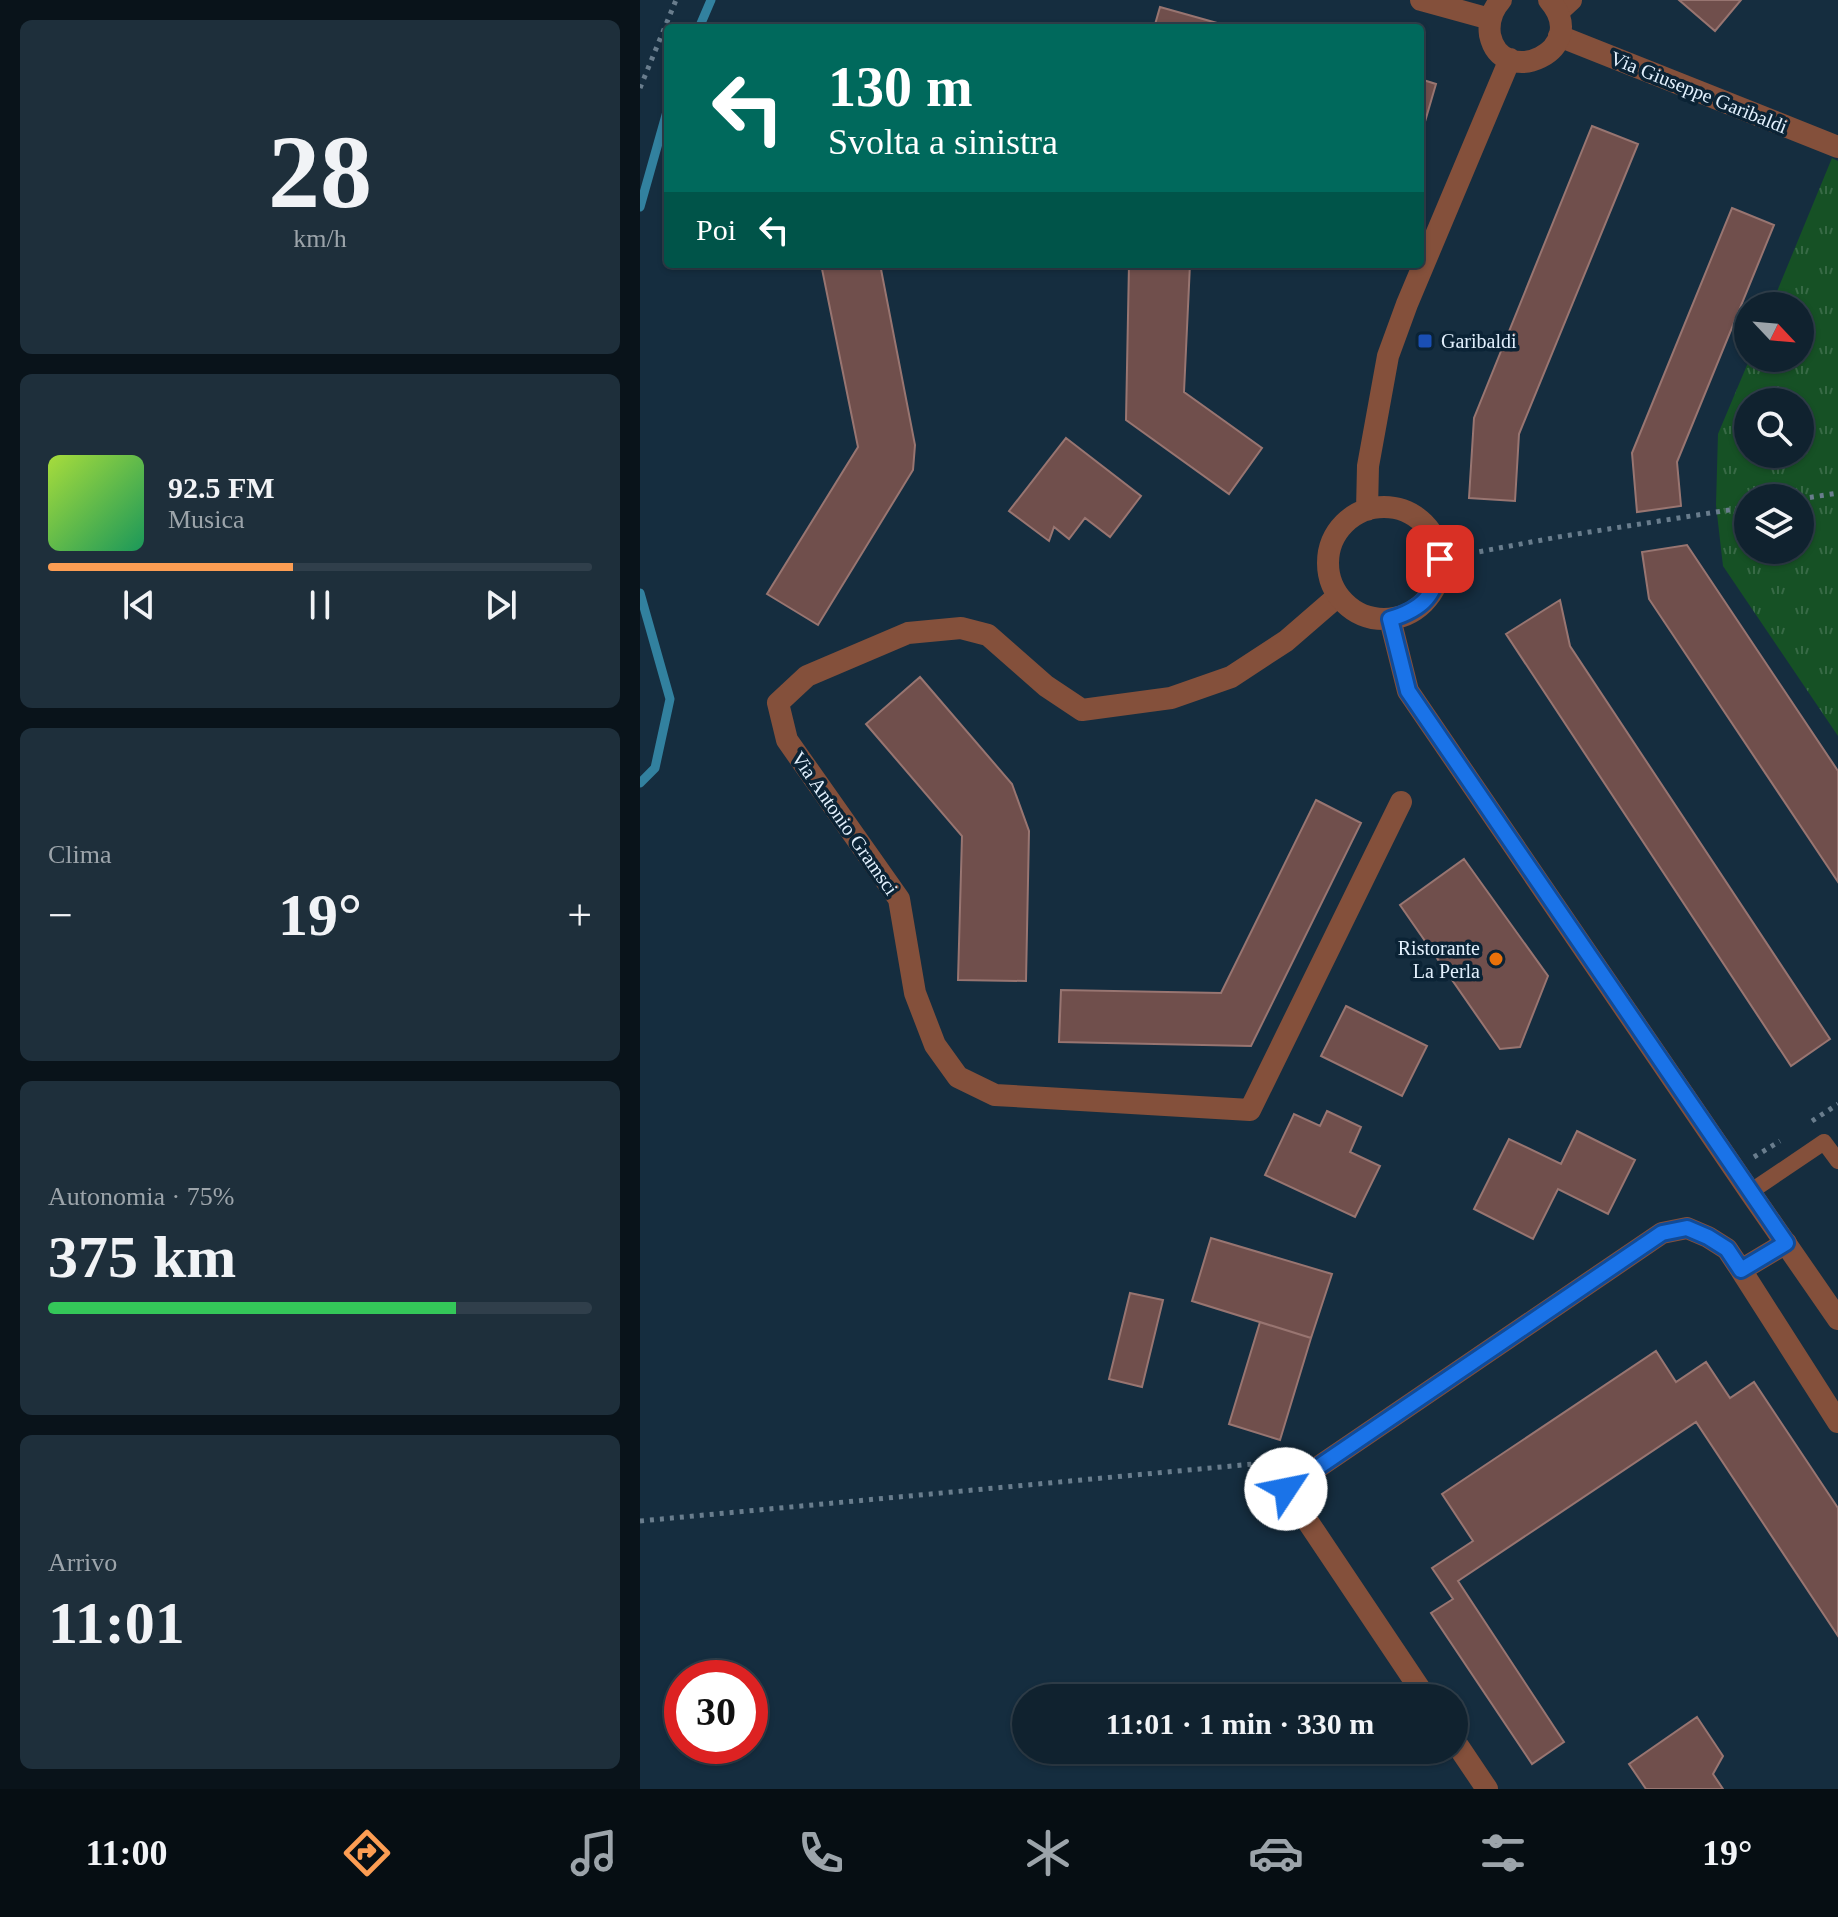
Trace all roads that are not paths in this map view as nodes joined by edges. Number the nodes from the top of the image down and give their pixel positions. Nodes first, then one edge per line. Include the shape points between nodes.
1 (1421, 0) edge
2 (1559, 4) edge
3 (1496, 10) edge
4 (1559, 36) junction
5 (1510, 59) junction
6 (1838, 147) edge
7 (1424, 264) edge
8 (1422, 268) edge
9 (1367, 510) junction
10 (1338, 596) junction
11 (1390, 619) junction
12 (1401, 802) dead end
13 (1838, 1161) edge
14 (1750, 1192) junction
15 (1786, 1243) junction
16 (1741, 1270) junction
17 (1838, 1319) edge
18 (1838, 1422) edge
19 (1417, 1684) edge
20 (1468, 1761) edge
21 (1487, 1789) edge

1 - 3 street
2 - 4 street
3 - 5 street via 1489,31
4 - 5 street via 1554,47 1534,62
4 - 6 street, Via Giuseppe Garibaldi
5 - 7 street
8 - 9 street via 1388,356 1368,466
9 - 10 street via 1349,519 1332,542 1328,568
9 - 11 street via 1391,507 1417,518 1431,533 1440,559 1429,596 1409,614
10 - 11 street via 1364,616
10 - 12 street, Via Antonio Gramsci via 1286,641 1231,677 1171,698 1082,710 988,635 961,628 908,633 807,676 778,703 787,740 899,899 915,993 935,1045 958,1077 995,1095 1250,1110
11 - 14 street via 1408,691
13 - 14 lane via 1824,1142
14 - 15 street
15 - 16 street
15 - 17 street
16 - 18 street
16 - 19 street via 1727,1249 1708,1237 1687,1228 1662,1233 1286,1489
20 - 21 street

